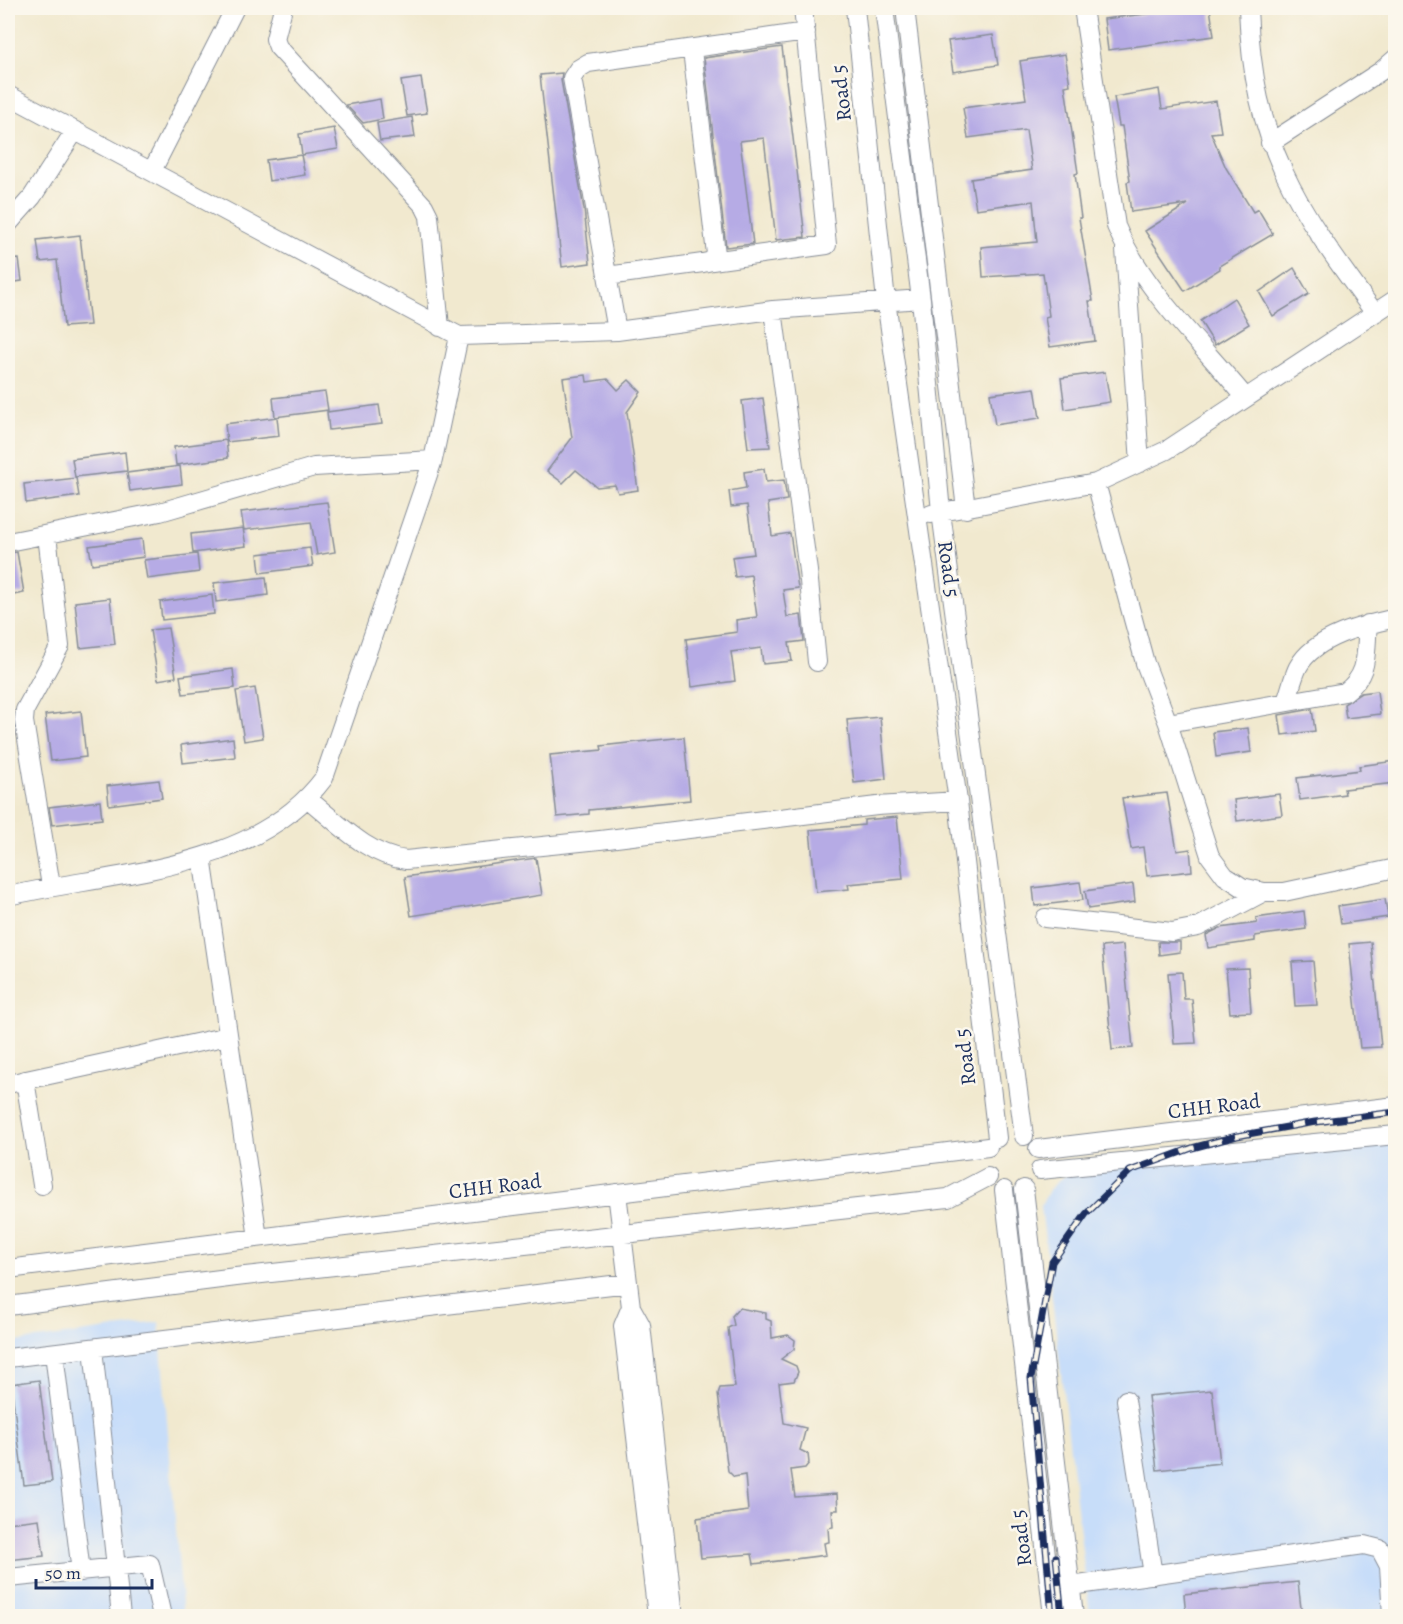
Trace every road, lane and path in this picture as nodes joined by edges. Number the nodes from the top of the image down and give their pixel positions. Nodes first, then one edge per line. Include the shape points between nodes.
1 (235, 8) edge
2 (283, 8) edge
3 (803, 8) edge
4 (855, 8) edge
5 (884, 8) edge
6 (905, 8) edge
7 (1083, 8) edge
8 (1248, 8) edge
9 (806, 32) junction
10 (692, 50) junction
11 (1395, 58) edge
12 (8, 95) edge
13 (74, 132) junction
14 (1270, 143) junction
15 (152, 171) junction
16 (8, 224) edge
17 (1125, 248) junction
18 (712, 261) junction
19 (607, 276) junction
20 (921, 298) junction
21 (1395, 299) edge
22 (886, 301) junction
23 (773, 310) junction
24 (1374, 312) junction
25 (440, 327) junction
26 (617, 331) junction
27 (459, 336) junction
28 (1245, 397) junction
29 (433, 460) junction
30 (1140, 463) junction
31 (1096, 483) junction
32 (966, 509) junction
33 (941, 512) junction
34 (919, 515) junction
35 (47, 535) junction
36 (8, 542) edge
37 (1395, 618) edge
38 (1368, 624) junction
39 (817, 662) dead end
40 (1287, 702) junction
41 (1168, 723) junction
42 (308, 799) junction
43 (958, 801) junction
44 (202, 857) junction
45 (1395, 868) edge
46 (51, 886) junction
47 (1264, 892) junction
48 (8, 896) edge
49 (1045, 918) dead end
50 (228, 1036) junction
51 (16, 1082) edge
52 (1395, 1106) edge
53 (1395, 1135) edge
54 (1024, 1136) junction
55 (992, 1142) junction
56 (1038, 1149) junction
57 (1040, 1170) junction
58 (988, 1176) junction
59 (42, 1185) dead end
60 (1024, 1189) junction
61 (1004, 1190) junction
62 (616, 1193) junction
63 (622, 1236) junction
64 (258, 1238) junction
65 (8, 1269) edge
66 (628, 1283) junction
67 (8, 1306) edge
68 (631, 1307) junction
69 (93, 1348) junction
70 (54, 1353) junction
71 (8, 1359) edge
72 (1126, 1400) dead end
73 (116, 1568) junction
74 (81, 1572) junction
75 (1153, 1575) junction
76 (8, 1578) edge
77 (1071, 1586) junction
78 (121, 1617) edge
79 (162, 1617) edge
80 (657, 1617) edge
81 (674, 1617) edge
82 (1053, 1617) edge
83 (1074, 1617) edge
84 (1392, 1617) edge

1 - 15 street
2 - 25 street via 275,39 278,47 427,211
3 - 9 street
4 - 22 street, Road 5
5 - 20 street, Road 5
6 - 32 street
7 - 17 street via 1111,207
8 - 14 street via 1256,90
9 - 10 street
9 - 18 street via 827,245
10 - 18 street via 716,254
10 - 19 street via 588,63 572,78
11 - 14 street
12 - 13 street
13 - 15 street
13 - 16 street via 32,197
14 - 24 street via 1304,213
15 - 25 street
17 - 28 street via 1144,277
17 - 30 street
18 - 19 street
19 - 26 street
20 - 22 street
20 - 33 street, Road 5
21 - 24 street
22 - 23 street
22 - 34 street, Road 5
23 - 26 street
23 - 39 street
24 - 28 street
25 - 27 street
26 - 27 street
27 - 29 street
28 - 30 street via 1167,450
29 - 35 street via 314,467 160,512
29 - 42 street via 324,778
30 - 31 street
31 - 32 street
31 - 41 street via 1146,663
32 - 33 street
33 - 34 street
33 - 54 street, Road 5
34 - 43 street, Road 5
35 - 36 street
35 - 46 street via 60,646 25,710 24,721
37 - 38 street
38 - 40 street via 1308,653 1298,668
38 - 40 street via 1364,673 1357,684 1345,692
40 - 41 street
41 - 47 street via 1210,856 1225,876 1242,887
42 - 43 street via 373,850 389,858 406,860 877,806
42 - 44 street via 239,844
43 - 55 street, Road 5
44 - 46 street
44 - 50 street
45 - 47 street via 1284,892
46 - 48 street
47 - 49 street via 1198,927 1172,932
50 - 51 street
50 - 64 street
51 - 59 street
52 - 56 street, CHH Road
53 - 57 street
54 - 55 street via 1015,1133
54 - 56 street
55 - 58 street via 984,1162
55 - 62 street, CHH Road
56 - 57 street
57 - 60 street
58 - 61 street
58 - 63 street via 948,1198
60 - 61 street
60 - 77 street, Road 5
61 - 82 street, Road 5
62 - 63 street
62 - 64 street, CHH Road
63 - 66 street
63 - 67 street
64 - 65 street, CHH Road
66 - 68 street
66 - 69 street
68 - 80 street via 623,1326
68 - 81 street via 640,1324
69 - 70 street
69 - 73 street
70 - 71 street
70 - 74 street
72 - 75 street
73 - 74 street
73 - 78 street
73 - 79 street via 150,1564
74 - 76 street
75 - 77 street
75 - 84 street via 1364,1545 1380,1549 1389,1566
77 - 83 street, Road 5

